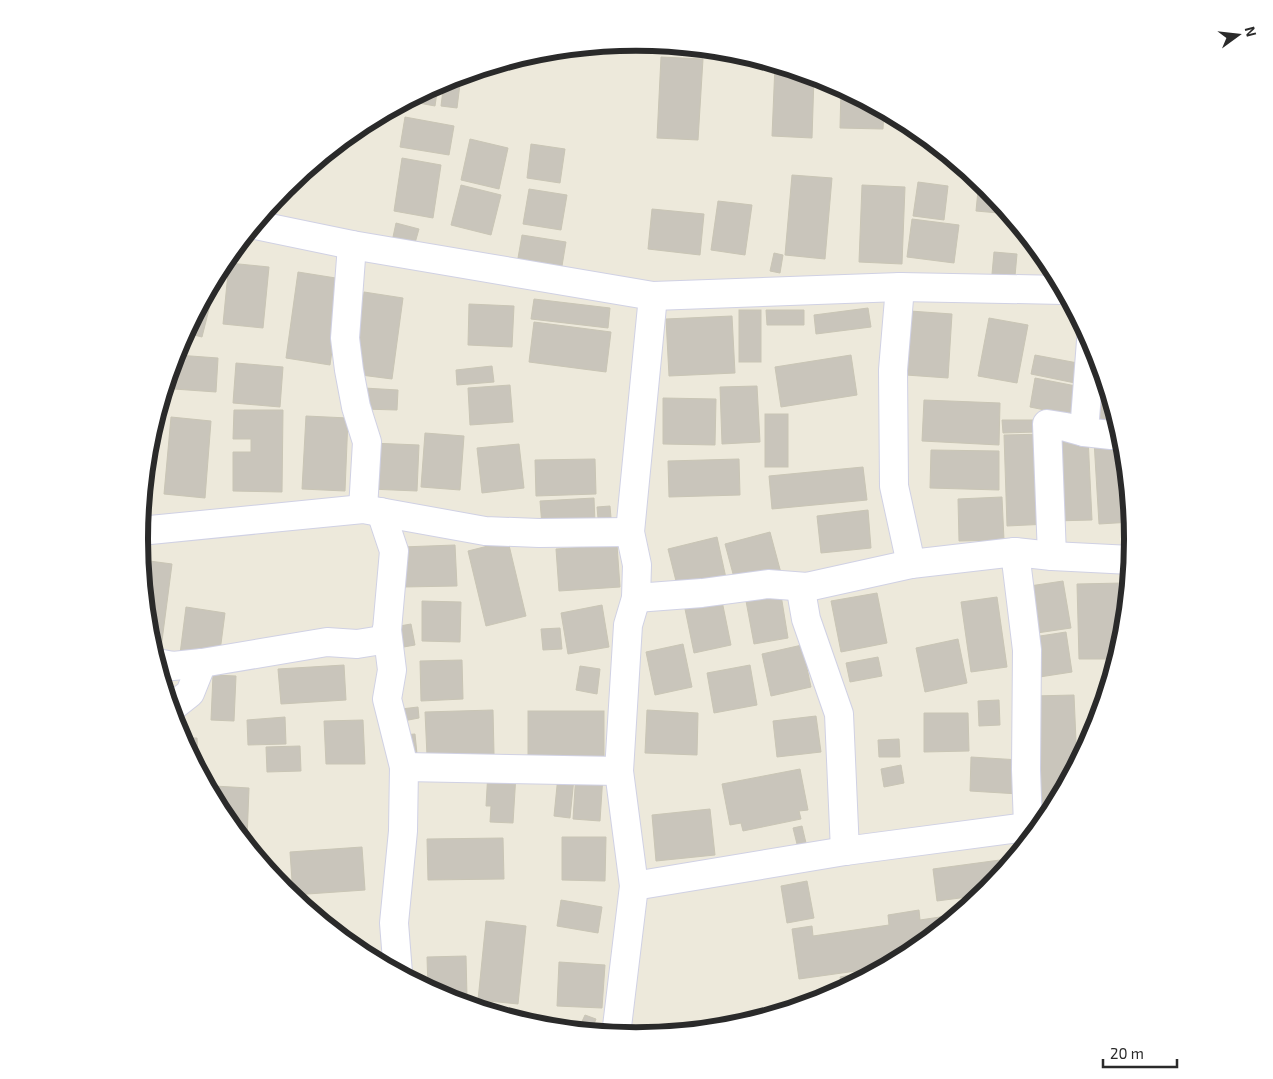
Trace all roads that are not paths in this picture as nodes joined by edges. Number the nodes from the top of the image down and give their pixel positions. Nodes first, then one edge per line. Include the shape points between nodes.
1 (262, 226) edge
2 (352, 245) junction
3 (900, 287) junction
4 (1056, 290) edge
5 (653, 296) junction
6 (1090, 358) edge
7 (1084, 432) junction
8 (1113, 435) edge
9 (372, 511) junction
10 (148, 530) edge
11 (630, 532) junction
12 (1015, 552) junction
13 (1052, 556) junction
14 (1124, 560) edge
15 (911, 564) junction
16 (807, 587) junction
17 (636, 598) junction
18 (387, 630) junction
19 (202, 663) junction
20 (165, 664) edge
21 (177, 703) edge
22 (404, 766) junction
23 (619, 771) junction
24 (1034, 822) edge
25 (1031, 826) edge
26 (845, 851) junction
27 (634, 886) junction
28 (397, 965) edge
29 (617, 1027) edge

1 - 2 street
2 - 5 street
2 - 9 street via 345,338 356,407 367,442
3 - 4 street
3 - 5 street
3 - 15 street via 893,370 894,486
5 - 11 street
6 - 7 street
7 - 8 street
7 - 13 street via 1047,424
9 - 10 street
9 - 11 street via 485,531
9 - 18 street via 394,551
11 - 17 street via 637,565
12 - 13 street
12 - 15 street
12 - 24 street via 1027,650 1026,770
13 - 14 street
15 - 16 street
16 - 17 street via 768,584
16 - 26 street via 802,596 806,619 839,714
17 - 23 street via 628,625
18 - 19 street via 382,640 374,642 327,642
18 - 22 street via 392,670 387,699
19 - 20 street
19 - 21 street via 190,693
22 - 23 street
22 - 28 street via 394,923
23 - 27 street
25 - 26 street
26 - 27 street
27 - 29 street

